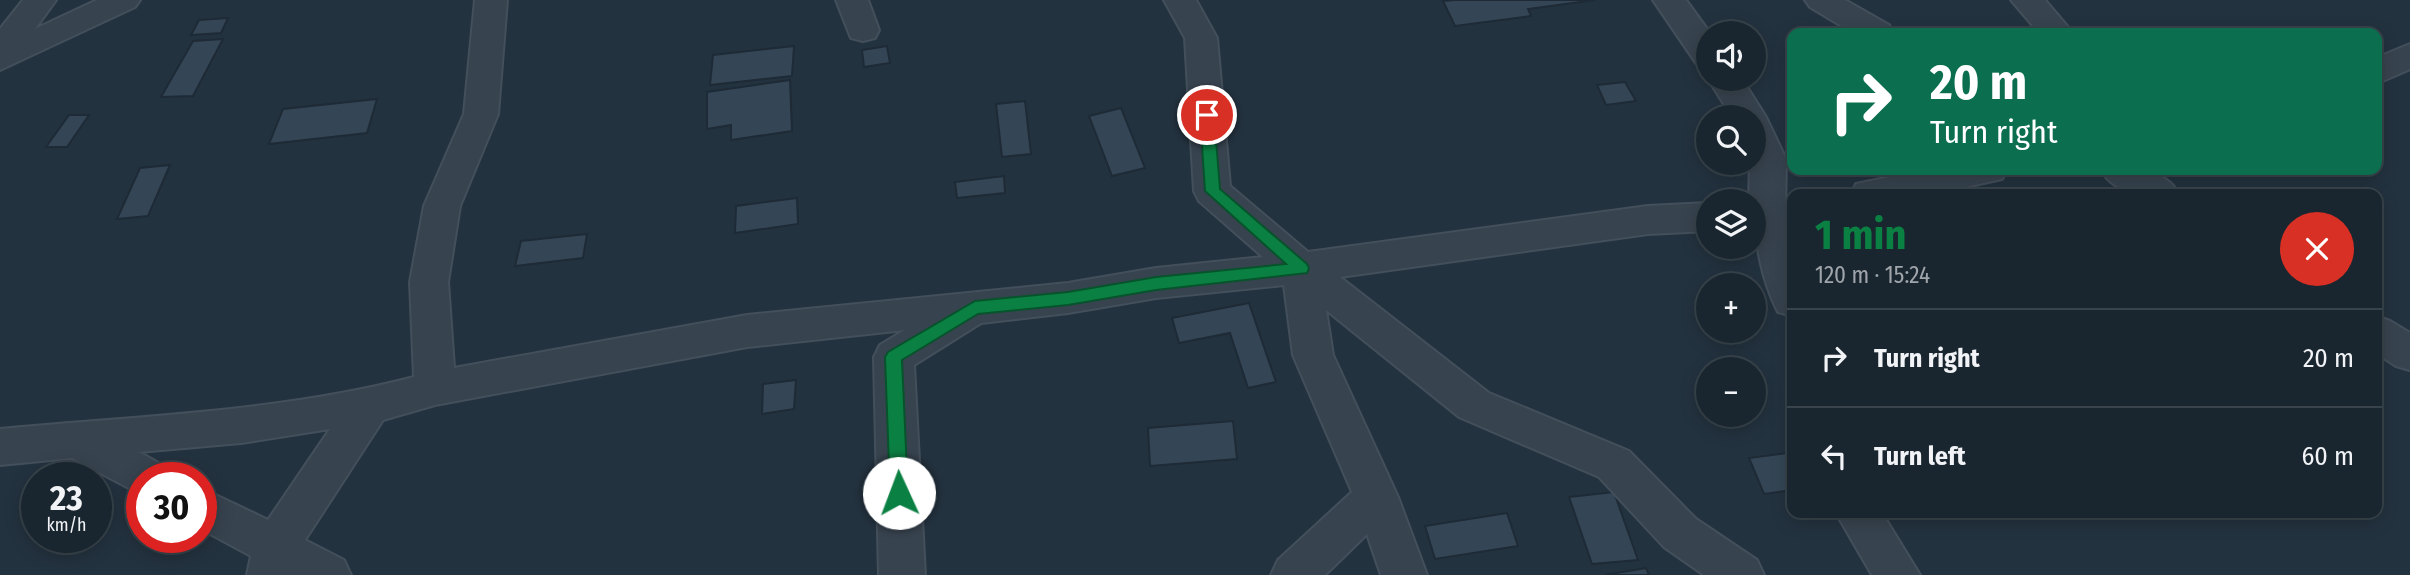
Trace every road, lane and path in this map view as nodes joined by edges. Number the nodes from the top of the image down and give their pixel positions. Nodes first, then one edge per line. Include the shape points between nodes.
1 (40, 0) edge
2 (124, 0) edge
3 (491, 0) edge
4 (852, 0) edge
5 (1180, 0) edge
6 (1669, 0) edge
7 (1821, 0) edge
8 (2027, 0) edge
9 (1869, 28) edge
10 (2052, 28) edge
11 (863, 30) dead end
12 (1696, 38) edge
13 (0, 52) edge
14 (2410, 55) edge
15 (0, 59) edge
16 (2382, 70) edge
17 (1766, 155) edge
18 (1964, 175) edge
19 (2128, 175) edge
20 (1893, 189) edge
21 (2152, 189) edge
22 (1771, 213) edge
23 (1696, 218) edge
24 (1301, 268) junction
25 (1787, 280) edge
26 (975, 308) junction
27 (2382, 336) edge
28 (2410, 354) edge
29 (435, 388) junction
30 (369, 406) junction
31 (77, 440) junction
32 (0, 447) edge
33 (126, 467) edge
34 (1376, 497) junction
35 (1861, 518) edge
36 (217, 519) edge
37 (272, 561) edge
38 (328, 575) edge
39 (902, 575) edge
40 (1294, 575) edge
41 (1404, 575) edge
42 (1741, 575) edge
43 (1897, 575) edge

1 - 13 street
2 - 15 street
3 - 29 street via 481,114 442,206 429,282
4 - 11 street
5 - 24 street via 1201,38 1212,191
6 - 12 street
7 - 9 street
8 - 10 street
14 - 16 street
17 - 22 street
18 - 20 street
19 - 21 street
22 - 25 street
23 - 24 street via 1648,220
24 - 26 street
24 - 34 street via 1312,355
24 - 42 street via 1474,405 1614,464 1680,533
26 - 29 street via 747,331
26 - 39 street via 894,357
27 - 28 street
29 - 30 street
30 - 31 street via 241,425
30 - 37 street
31 - 32 street
31 - 33 street
34 - 40 street
34 - 41 street
35 - 43 street
36 - 37 street
37 - 38 street

